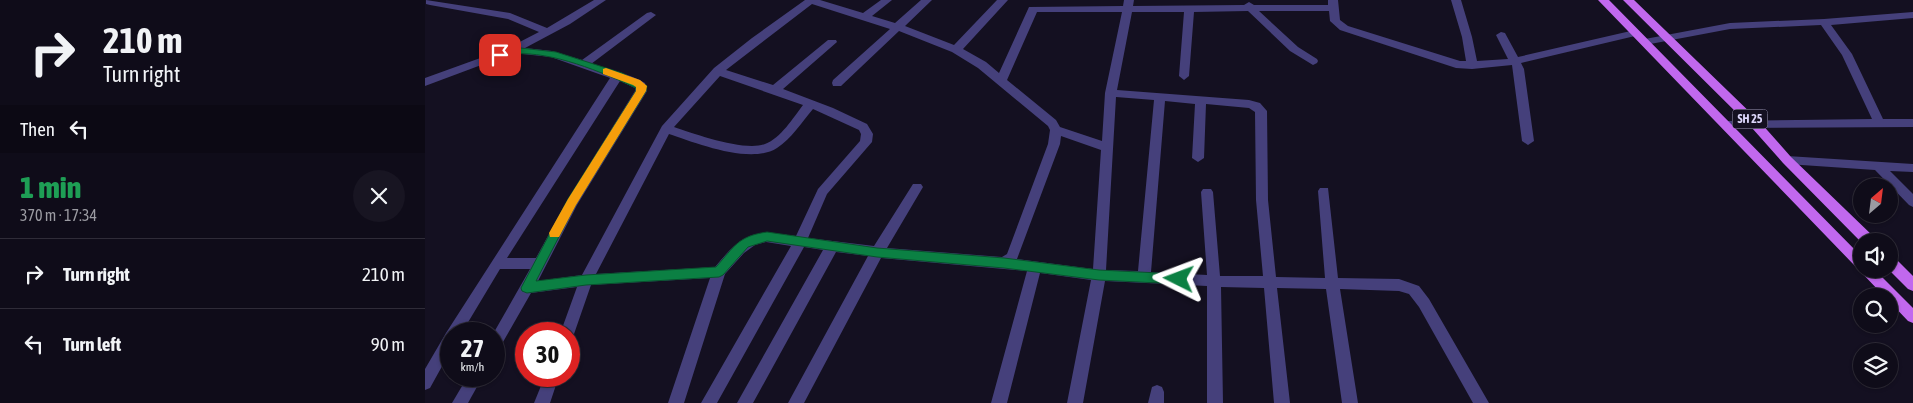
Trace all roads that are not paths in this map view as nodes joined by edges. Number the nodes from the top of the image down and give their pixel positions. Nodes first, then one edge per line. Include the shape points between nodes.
1 (601, 0) edge
2 (811, 0) edge
3 (887, 0) edge
4 (927, 0) edge
5 (1003, 0) edge
6 (1456, 0) edge
7 (1603, 0) edge
8 (1628, 0) edge
9 (430, 2) dead end
10 (837, 3) edge
11 (1035, 4) edge
12 (1082, 4) edge
13 (1128, 4) edge
14 (1248, 4) edge
15 (1272, 4) edge
16 (1333, 4) edge
17 (1189, 10) junction
18 (651, 15) dead end
19 (1913, 15) edge
20 (865, 17) junction
21 (1824, 22) junction
22 (896, 27) junction
23 (546, 32) junction
24 (1635, 33) junction
25 (1501, 35) dead end
26 (1665, 38) junction
27 (832, 42) dead end
28 (1645, 42) junction
29 (512, 50) junction
30 (956, 50) junction
31 (1516, 61) junction
32 (1313, 62) dead end
33 (584, 64) junction
34 (1472, 66) junction
35 (718, 71) junction
36 (618, 75) junction
37 (1184, 76) dead end
38 (1001, 80) junction
39 (425, 82) edge
40 (837, 83) dead end
41 (775, 90) junction
42 (1111, 93) junction
43 (1159, 97) junction
44 (1201, 100) junction
45 (811, 104) junction
46 (1879, 122) junction
47 (1913, 123) edge
48 (1727, 125) junction
49 (1756, 125) junction
50 (666, 129) junction
51 (1056, 130) junction
52 (1528, 142) dead end
53 (1107, 148) junction
54 (1198, 158) dead end
55 (1787, 160) junction
56 (1877, 166) junction
57 (1913, 168) edge
58 (917, 187) dead end
59 (1324, 191) dead end
60 (1207, 192) dead end
61 (1913, 202) edge
62 (1861, 233) edge
63 (800, 242) junction
64 (833, 245) junction
65 (877, 252) junction
66 (1853, 256) edge
67 (539, 263) junction
68 (1004, 263) junction
69 (497, 264) junction
70 (1035, 267) junction
71 (1898, 270) edge
72 (719, 272) junction
73 (1099, 275) junction
74 (1143, 277) junction
75 (1876, 278) edge
76 (586, 280) junction
77 (1214, 281) junction
78 (1270, 282) junction
79 (1332, 283) junction
80 (1913, 285) edge
81 (527, 288) junction
82 (1907, 305) edge
83 (1913, 317) edge
84 (460, 322) edge
85 (571, 322) edge
86 (505, 326) edge
87 (440, 356) edge
88 (425, 383) edge
89 (470, 387) edge
90 (548, 387) edge
91 (461, 403) edge
92 (542, 403) edge
93 (676, 403) edge
94 (709, 403) edge
95 (745, 403) edge
96 (797, 403) edge
97 (999, 403) edge
98 (1075, 403) edge
99 (1215, 403) edge
100 (1282, 403) edge
101 (1350, 403) edge
102 (1481, 403) edge

1 - 23 street
2 - 10 street
2 - 35 street
3 - 20 street
4 - 22 street
5 - 30 street
6 - 34 street
7 - 24 main road
8 - 26 main road, SH 25
9 - 23 street via 510,16
10 - 20 street
11 - 12 street
11 - 38 street
12 - 13 street
13 - 17 street
13 - 42 street
14 - 15 street
14 - 17 street
14 - 32 street via 1294,49
15 - 16 street
16 - 34 street via 1335,21 1344,28 1448,63
17 - 37 street
18 - 33 street
19 - 21 street
20 - 22 street
21 - 26 street via 1730,26
21 - 46 street via 1847,54
22 - 30 street
22 - 40 street
23 - 29 street
24 - 28 main road
24 - 31 street
25 - 31 street
26 - 28 street
26 - 49 main road, SH 25
27 - 41 street
28 - 48 main road
29 - 33 street via 552,54
29 - 39 street
30 - 38 street
31 - 34 street
31 - 52 street
33 - 36 street
35 - 41 street
35 - 50 street
36 - 67 street via 636,82 641,91 572,202
36 - 69 street
38 - 51 street via 1045,115
41 - 45 street
42 - 43 street
42 - 53 street
43 - 44 street
43 - 74 street
44 - 54 street
44 - 78 street via 1249,104 1261,111 1262,200
45 - 50 street via 769,148 757,150 710,143
45 - 63 street via 863,127 867,134 865,142 822,192
46 - 47 street
46 - 49 street
48 - 49 street
48 - 66 main road
49 - 55 main road, SH 25
50 - 76 street
51 - 53 street
51 - 68 street via 1054,144 1012,257
53 - 73 street
55 - 56 street
55 - 62 main road, SH 25
56 - 57 street
56 - 61 street
58 - 65 street
59 - 79 street
60 - 77 street
63 - 64 street
63 - 72 street via 755,238 743,244
63 - 94 street
64 - 65 street
64 - 95 street
65 - 68 street
65 - 96 street
67 - 69 street
67 - 81 street
68 - 70 street
69 - 84 street
70 - 73 street
70 - 97 street
71 - 80 main road
72 - 76 street
72 - 93 street
73 - 74 street
73 - 98 street
74 - 77 street
75 - 82 main road
76 - 81 street
76 - 85 street
77 - 78 street
77 - 99 street
78 - 79 street
78 - 100 street
79 - 101 street
79 - 102 street via 1390,284 1414,290
81 - 86 street
82 - 83 main road
87 - 88 street
89 - 91 street
90 - 92 street

